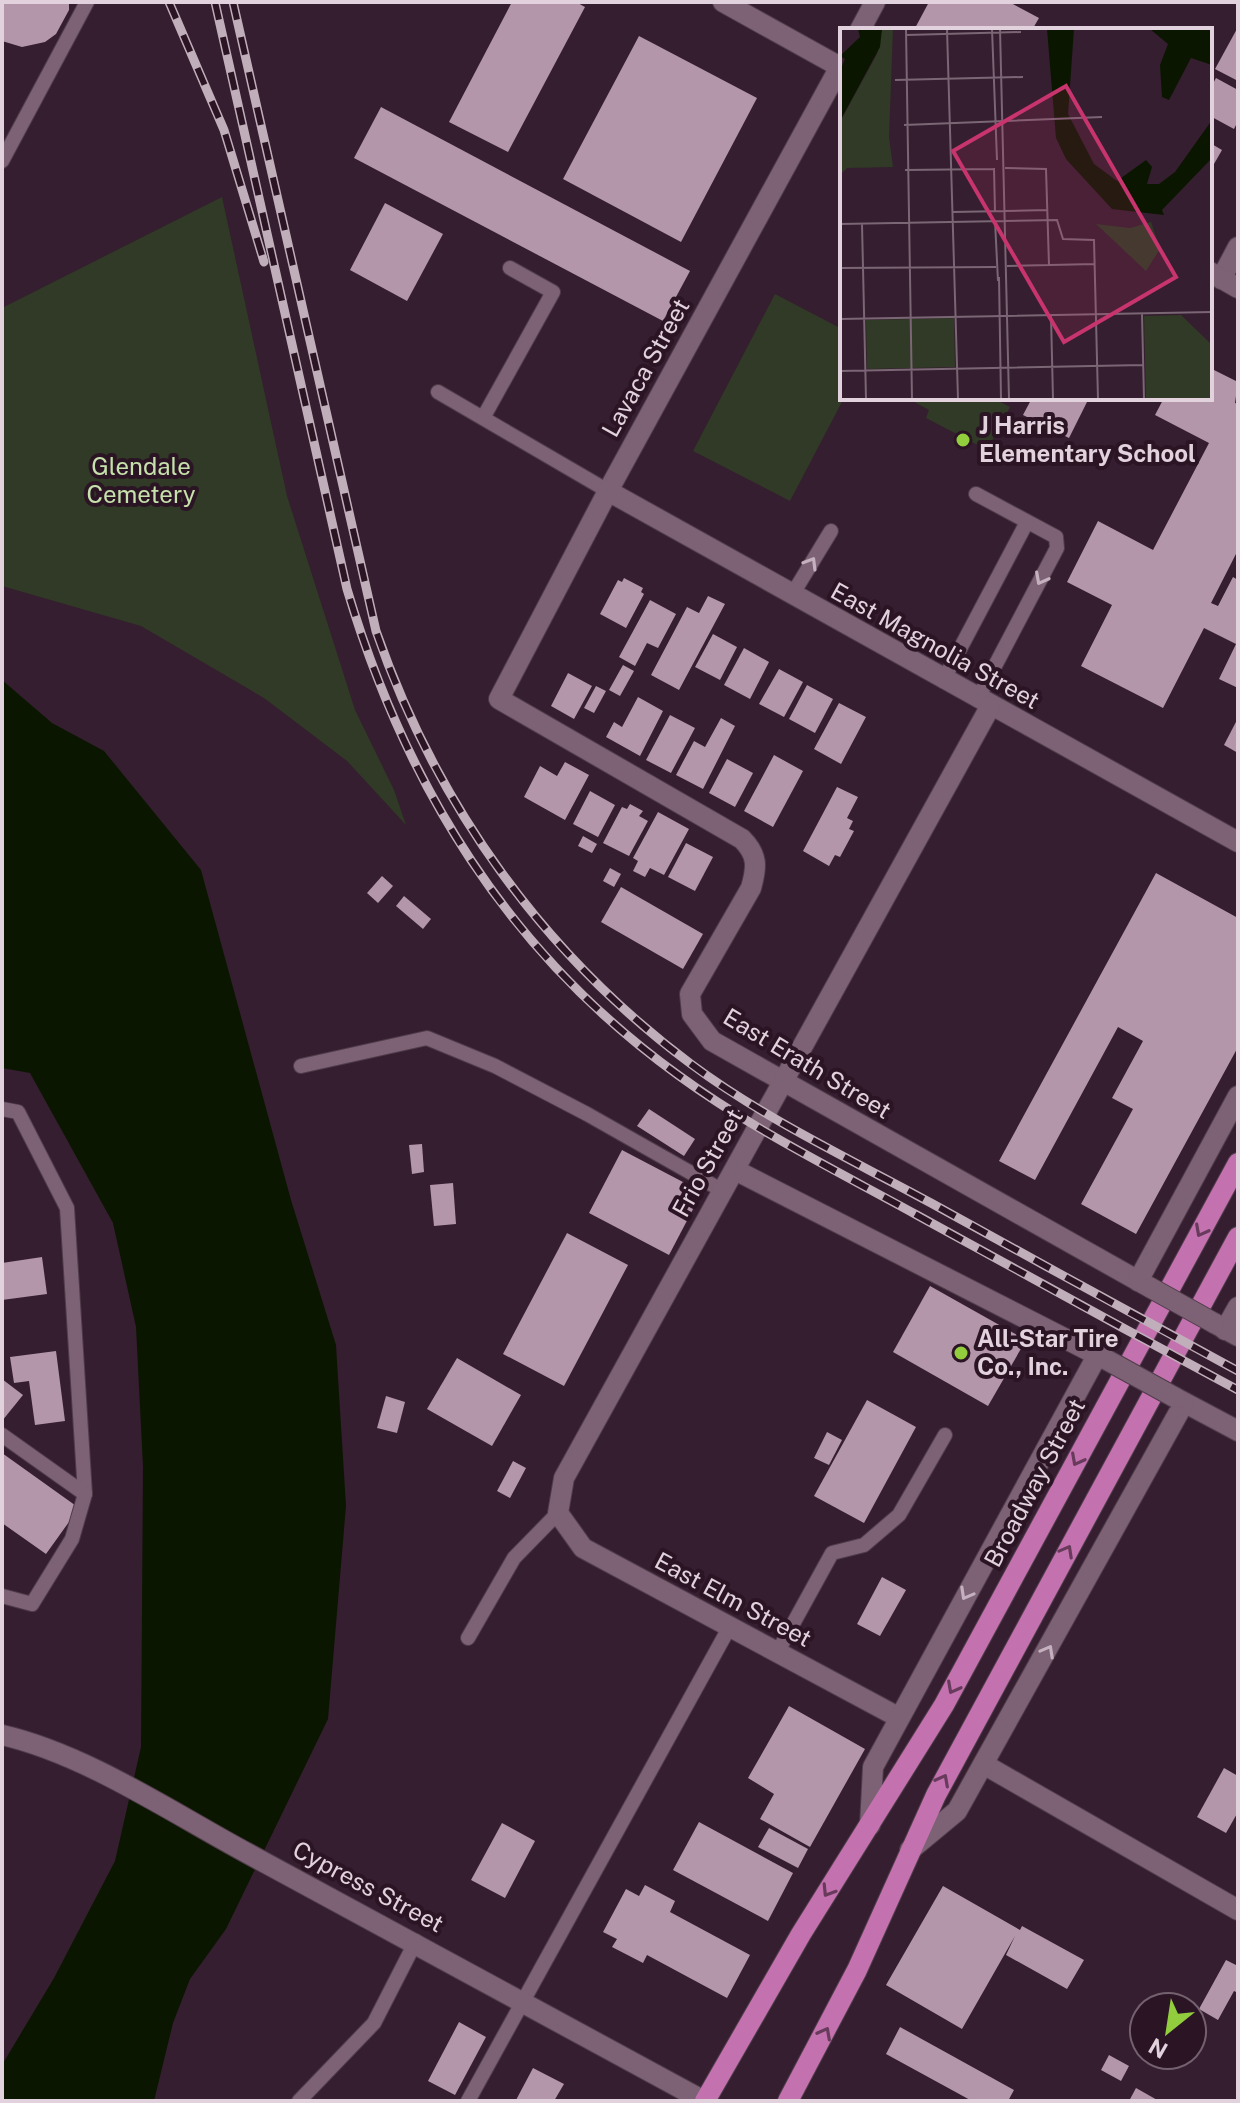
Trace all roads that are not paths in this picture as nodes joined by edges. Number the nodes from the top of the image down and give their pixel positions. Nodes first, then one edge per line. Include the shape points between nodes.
1 (87, 2) edge
2 (723, 2) edge
3 (875, 2) edge
4 (861, 28) edge
5 (840, 65) edge
6 (840, 68) edge
7 (2, 161) edge
8 (1238, 247) edge
9 (510, 268) dead end
10 (1223, 280) edge
11 (438, 392) dead end
12 (483, 418) junction
13 (608, 491) junction
14 (976, 494) dead end
15 (1027, 522) junction
16 (831, 531) dead end
17 (792, 595) junction
18 (943, 681) junction
19 (499, 699) joint
20 (983, 703) junction
21 (1238, 842) edge
22 (301, 1066) dead end
23 (782, 1083) junction
24 (1238, 1096) edge
25 (2, 1109) edge
26 (1238, 1163) edge
27 (735, 1170) junction
28 (723, 1191) junction
29 (1238, 1237) edge
30 (1144, 1284) junction
31 (1238, 1307) edge
32 (1226, 1330) edge
33 (1102, 1357) junction
34 (1180, 1400) junction
35 (1238, 1431) edge
36 (2, 1435) edge
37 (945, 1435) dead end
38 (85, 1494) junction
39 (558, 1513) junction
40 (2, 1596) edge
41 (729, 1628) junction
42 (468, 1638) dead end
43 (777, 1653) junction
44 (898, 1717) junction
45 (2, 1735) edge
46 (985, 1765) junction
47 (870, 1825) junction
48 (910, 1850) junction
49 (1238, 1910) edge
50 (416, 1941) junction
51 (523, 2000) junction
52 (299, 2101) edge
53 (468, 2101) edge
54 (705, 2101) edge
55 (788, 2101) edge

1 - 7 lane
2 - 5 street
3 - 4 street
6 - 13 street, Lavaca Street
8 - 10 street
9 - 12 lane via 553,292
11 - 12 lane
12 - 13 lane
13 - 17 street, East Magnolia Street
13 - 19 street, Lavaca Street
14 - 15 lane
15 - 18 lane
15 -> 20 lane via 1056,537 1057,548
17 -> 16 lane
17 - 18 street, East Magnolia Street
18 - 20 street, East Magnolia Street
19 - 23 street, East Erath Street via 742,839 755,852 751,888 690,994 692,1014 712,1041
20 - 21 street, East Magnolia Street
20 - 23 street, Frio Street
22 - 28 lane via 427,1038 495,1066
23 - 27 street, Frio Street
23 - 30 street, East Erath Street
24 - 30 street
25 - 38 lane via 18,1112 67,1208
26 -> 47 main road, Broadway Street via 944,1705
27 - 28 street, Frio Street
27 - 33 street
28 - 39 street, Frio Street via 564,1478
48 -> 29 main road
30 - 32 street, East Erath Street, bridge
31 - 32 street
33 - 34 street, bridge
33 -> 44 street, Broadway Street
34 - 35 street
46 -> 34 street
36 - 38 lane
37 - 43 lane via 899,1515 864,1545 832,1553
38 - 40 lane via 72,1539 32,1604
39 - 41 street, East Elm Street via 583,1548
39 - 42 lane via 514,1558
41 - 43 street, East Elm Street
41 - 51 lane
43 - 44 street, East Elm Street
44 - 47 street, Broadway Street via 873,1767
45 - 50 street, Cypress Street via 101,1775
46 - 48 street via 957,1811
46 - 49 street
47 -> 54 main road, Broadway Street
55 -> 48 main road via 857,1970
50 - 51 street, Cypress Street
50 - 52 lane via 374,2023
51 - 53 lane
51 - 54 street, Cypress Street

